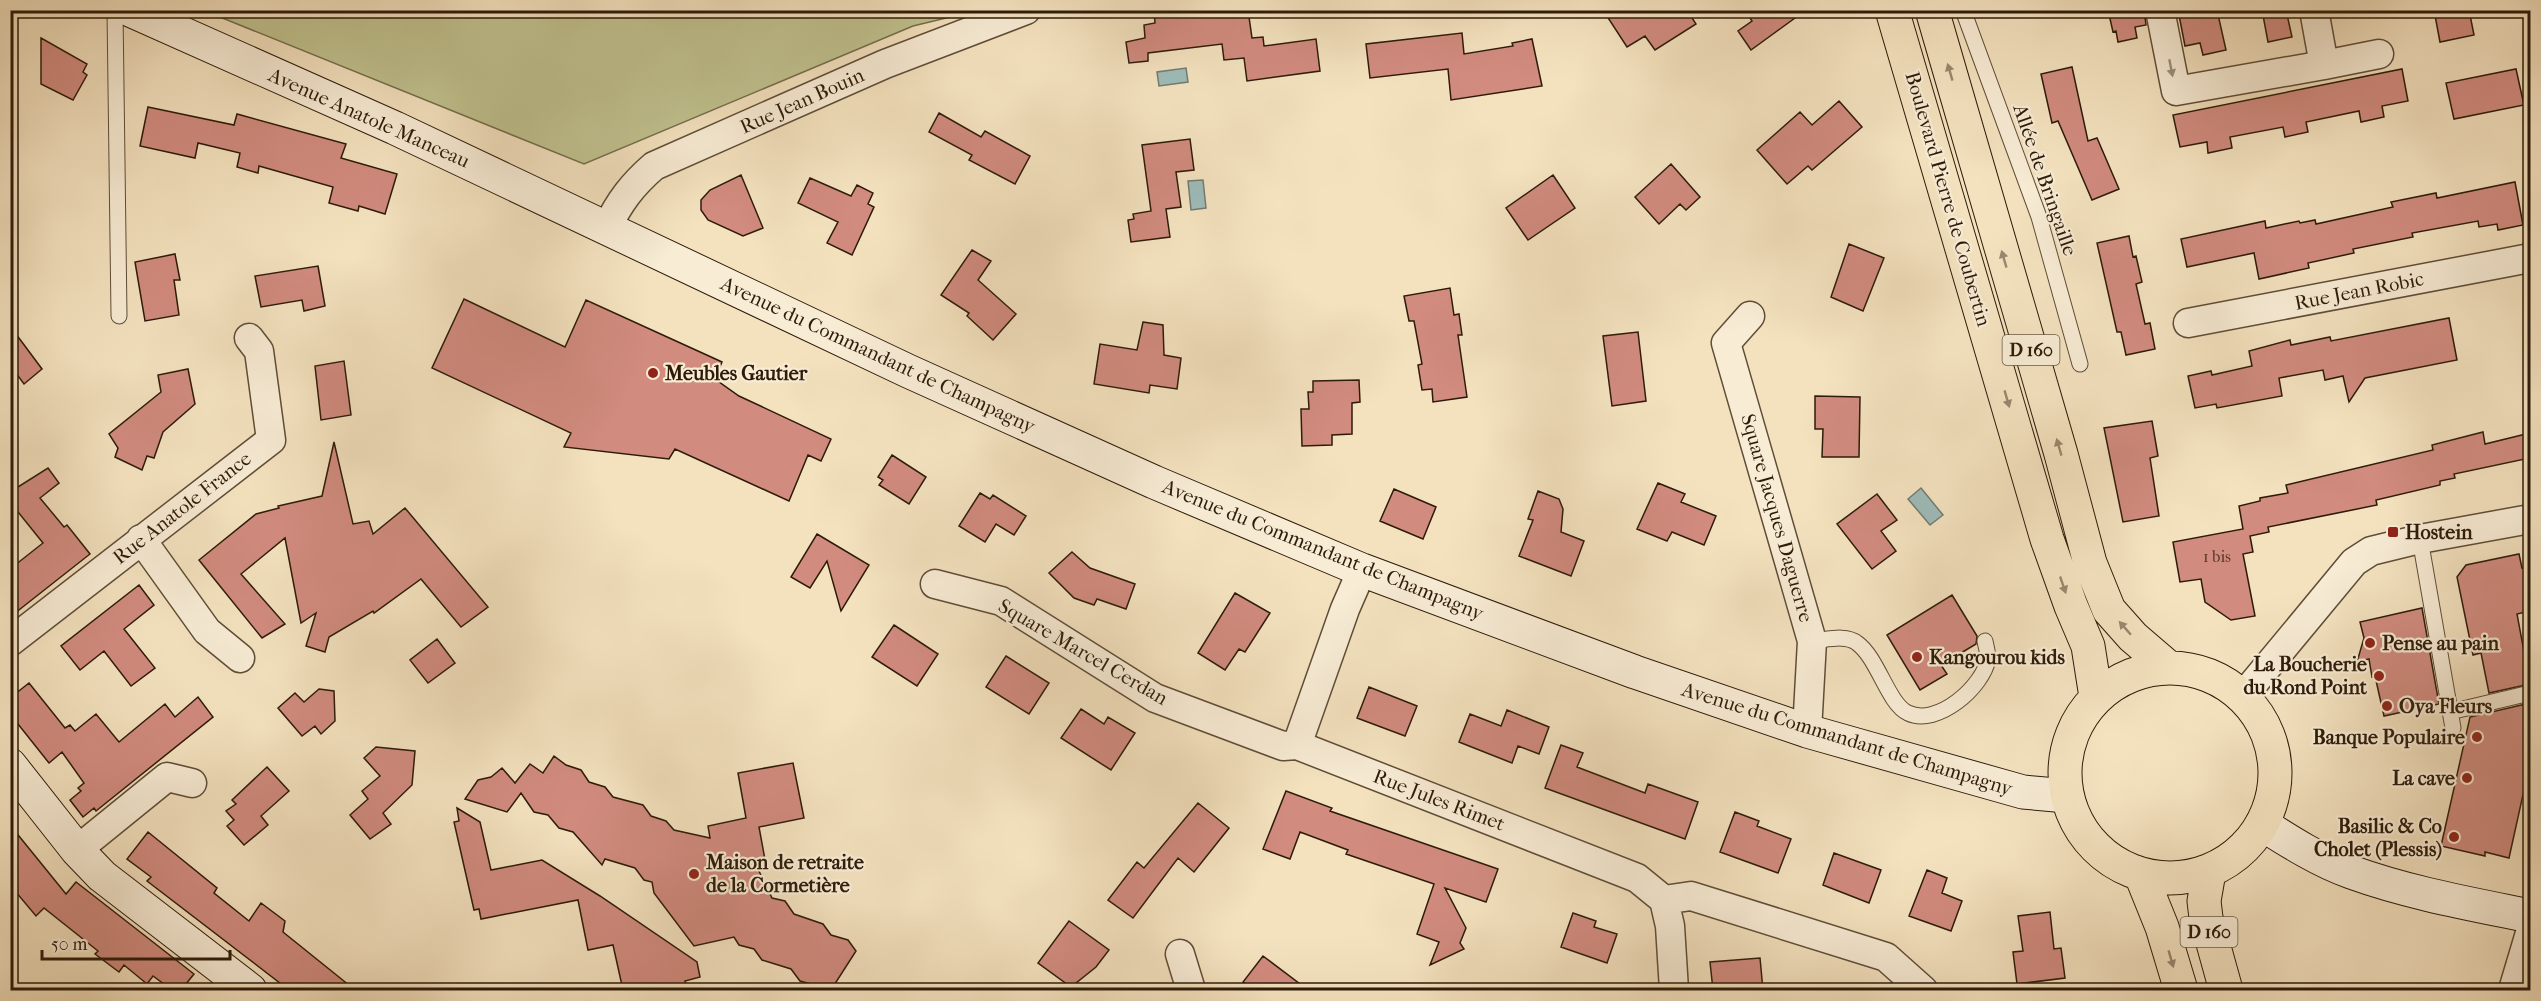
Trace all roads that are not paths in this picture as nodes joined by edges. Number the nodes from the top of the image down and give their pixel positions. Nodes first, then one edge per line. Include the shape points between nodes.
1 (115, 10) edge
2 (130, 10) edge
3 (1026, 10) edge
4 (1892, 10) edge
5 (1932, 10) edge
6 (1964, 10) edge
7 (2160, 10) edge
8 (2314, 10) edge
9 (2379, 54) dead end
10 (2324, 65) junction
11 (607, 228) junction
12 (2530, 258) edge
13 (118, 316) dead end
14 (1750, 316) dead end
15 (2188, 323) dead end
16 (249, 338) dead end
17 (2080, 364) dead end
18 (2530, 519) edge
19 (141, 539) junction
20 (2420, 539) junction
21 (1362, 570) junction
22 (935, 584) dead end
23 (1812, 641) junction
24 (1985, 641) dead end
25 (10, 642) edge
26 (240, 658) dead end
27 (2168, 667) junction
28 (2530, 693) edge
29 (2243, 696) junction
30 (2096, 697) junction
31 (2450, 712) junction
32 (2453, 728) dead end
33 (1807, 731) junction
34 (1297, 745) junction
35 (10, 765) edge
36 (192, 783) dead end
37 (2067, 796) junction
38 (2262, 824) junction
39 (77, 850) junction
40 (2209, 872) junction
41 (2141, 875) junction
42 (1664, 900) junction
43 (2530, 916) edge
44 (2530, 933) edge
45 (1180, 954) dead end
46 (250, 990) edge
47 (1191, 990) edge
48 (1674, 990) edge
49 (1923, 990) edge
50 (2181, 990) edge
51 (2226, 990) edge
52 (2513, 990) edge

1 - 13 lane
2 - 11 main road, Avenue Anatole Manceau
3 - 11 street, Rue Jean Bouin via 885,64 654,166 634,183
4 -> 30 main road, Boulevard Pierre de Coubertin / D 160 via 2047,539 2088,646
27 -> 5 main road, Boulevard Pierre de Coubertin / D 160 via 2109,610 2090,563
6 - 17 lane, Allée de Bringaille via 2039,217
7 -> 10 street via 2176,90
8 - 10 street
9 - 10 street
11 - 21 main road, Avenue du Commandant de Champagny via 908,371
12 - 15 street, Rue Jean Robic
14 - 23 street, Square Jacques Daguerre via 1726,343
16 - 19 street, Rue Anatole France via 259,351 271,440
18 - 20 street
19 - 25 street, Rue Anatole France
19 - 26 street via 207,631
20 - 29 street via 2371,551 2354,562
20 - 31 lane
21 - 33 main road, Avenue du Commandant de Champagny via 1635,672
21 - 34 street
22 - 34 street, Square Marcel Cerdan via 1001,601 1155,698 1283,746
23 - 24 lane via 1847,638 1856,642 1869,653 1897,703 1907,713 1924,716 1950,708 1965,696 1983,672 1988,658
23 - 33 street, Square Jacques Daguerre
27 - 29 main road via 2208,674
27 - 30 main road via 2142,671 2117,681
28 - 31 lane
29 - 38 main road via 2264,724 2274,757 2274,792
30 - 37 main road via 2075,726 2068,749
31 - 32 lane
33 - 37 main road, Avenue du Commandant de Champagny via 2023,792
34 - 42 street, Rue Jules Rimet via 1637,878
35 - 39 main road
36 - 39 street via 167,777
37 - 41 main road via 2076,823 2092,846 2115,864
38 - 40 main road via 2239,853
38 - 43 main road via 2351,872 2439,897
39 - 46 main road via 102,876
40 - 41 main road via 2175,879
40 - 51 main road, D 160 via 2205,918
41 -> 50 main road, D 160
42 - 48 street via 1670,926
42 - 49 street via 1691,897 1886,957
44 - 52 street
45 - 47 street

